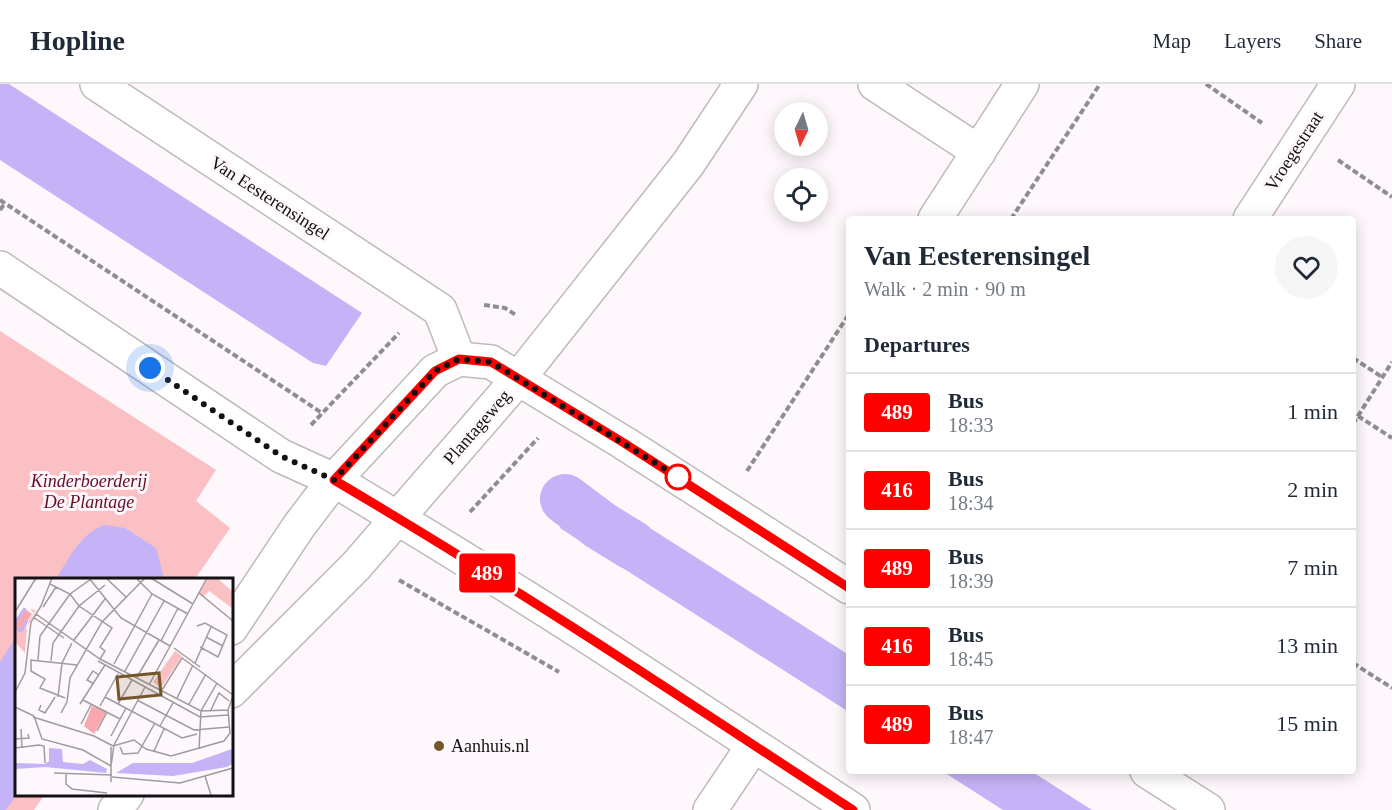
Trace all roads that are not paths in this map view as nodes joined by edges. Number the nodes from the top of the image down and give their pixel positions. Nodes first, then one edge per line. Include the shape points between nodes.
1 (97, 84) edge
2 (741, 84) edge
3 (875, 84) edge
4 (1022, 84) edge
5 (1338, 84) edge
6 (979, 152) junction
7 (937, 216) edge
8 (1252, 216) edge
9 (0, 268) edge
10 (459, 359) junction
11 (518, 379) junction
12 (334, 480) junction
13 (398, 518) junction
14 (846, 585) edge
15 (232, 626) edge
16 (232, 690) edge
17 (753, 746) junction
18 (1152, 774) edge
19 (126, 795) edge
20 (115, 810) edge
21 (710, 810) edge
22 (853, 810) edge
23 (1208, 810) edge

1 - 10 street, Van Eesterensingel via 440,310
2 - 11 street, Plantageweg via 688,164
3 - 6 street
4 - 6 street
5 - 8 street, Vroegestraat
6 - 7 street
9 - 12 street via 281,456
10 - 11 street via 491,362
10 - 12 street via 435,371
11 - 13 street, Plantageweg
11 - 14 street
12 - 13 street
12 - 15 street
13 - 16 street, Plantageweg via 356,566
13 - 17 street
17 - 21 street
17 - 22 street
18 - 23 street
19 - 20 street

